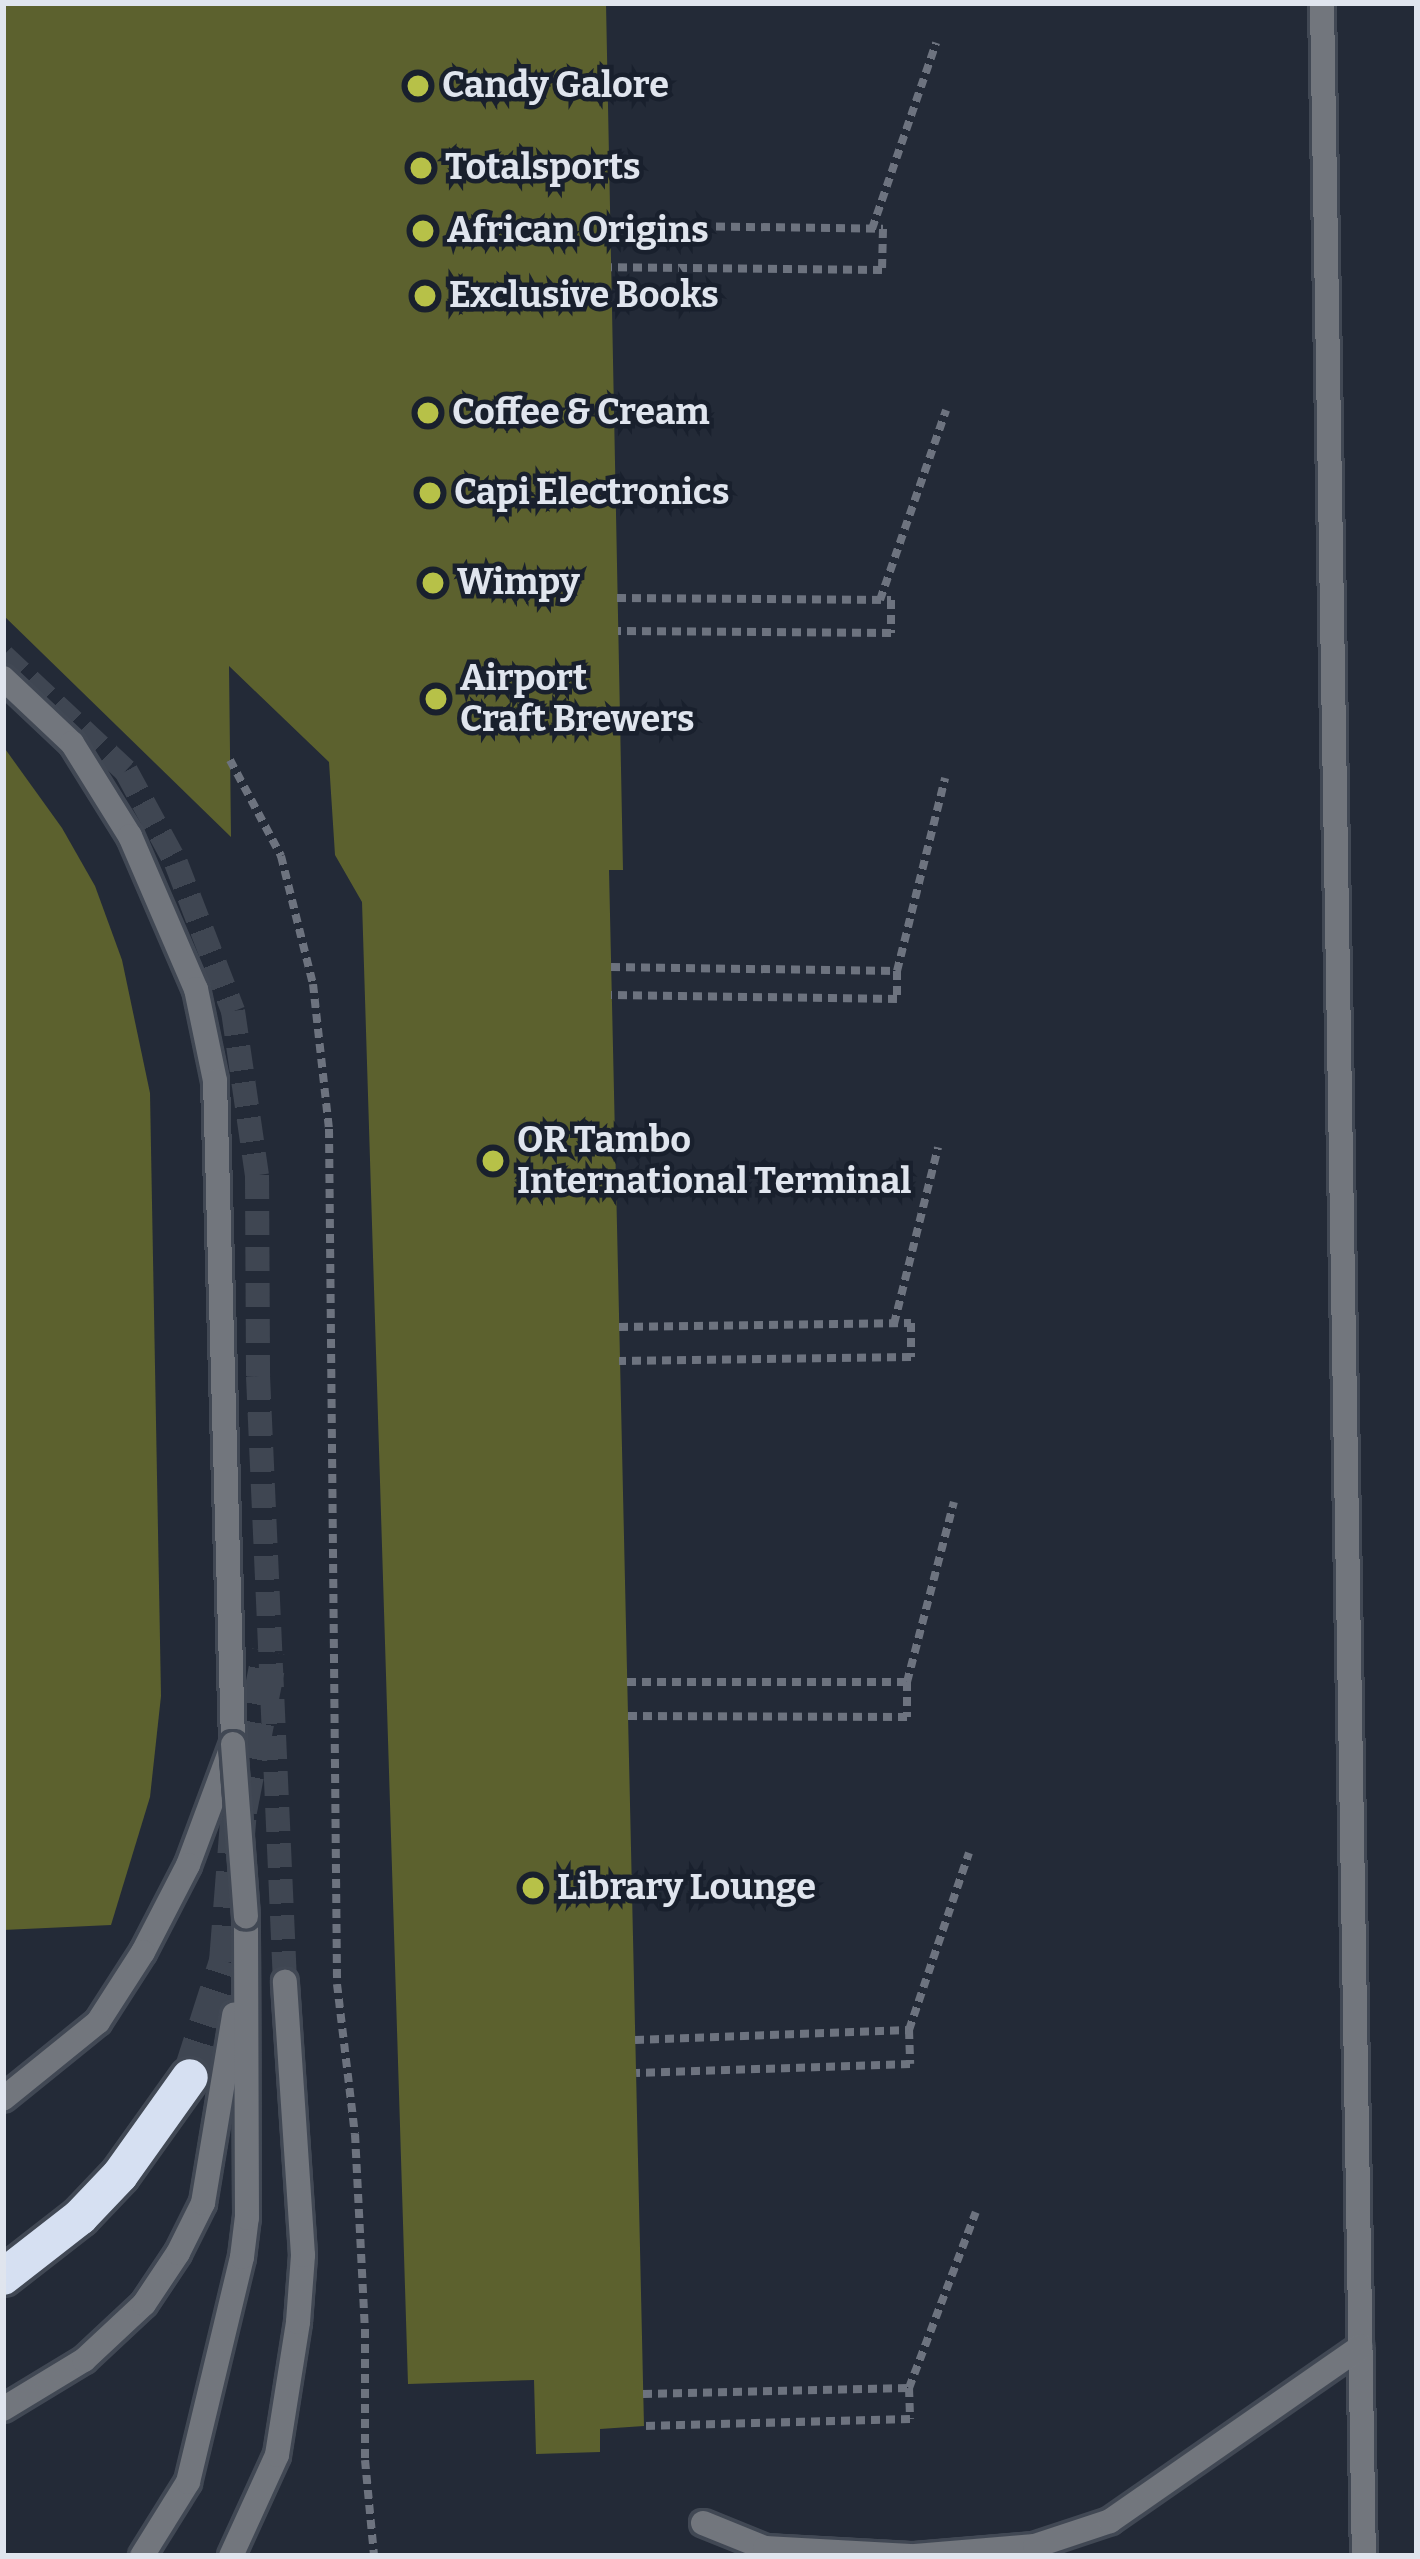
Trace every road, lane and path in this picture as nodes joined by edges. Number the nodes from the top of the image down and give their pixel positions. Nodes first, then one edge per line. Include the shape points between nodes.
1 (1322, 3) edge
2 (936, 43) dead end
3 (611, 225) dead end
4 (872, 229) junction
5 (611, 267) dead end
6 (946, 410) dead end
7 (617, 598) dead end
8 (880, 600) junction
9 (619, 631) dead end
10 (3, 679) edge
11 (230, 760) dead end
12 (945, 778) dead end
13 (611, 967) dead end
14 (897, 971) junction
15 (611, 995) dead end
16 (938, 1147) dead end
17 (894, 1324) junction
18 (619, 1328) dead end
19 (619, 1361) dead end
20 (954, 1502) dead end
21 (627, 1682) dead end
22 (907, 1682) junction
23 (627, 1716) dead end
24 (233, 1744) junction
25 (969, 1853) dead end
26 (246, 1917) junction
27 (285, 1982) tunnel mouth
28 (909, 2030) junction
29 (635, 2040) dead end
30 (636, 2073) dead end
31 (190, 2077) tunnel mouth
32 (3, 2099) edge
33 (976, 2212) dead end
34 (3, 2277) edge
35 (1360, 2348) junction
36 (908, 2388) junction
37 (643, 2394) dead end
38 (3, 2409) edge
39 (644, 2426) dead end
40 (703, 2523) dead end
41 (142, 2556) edge
42 (231, 2556) edge
43 (374, 2556) edge
44 (1364, 2556) edge

1 - 35 street
2 - 4 path
3 - 4 path, bridge
4 - 5 path, bridge via 883,229 882,270
6 - 8 path
7 - 8 path, bridge
8 - 9 path, bridge via 891,600 891,633
10 - 24 street via 72,743 130,836 196,989 215,1081
11 - 43 path via 281,856 313,984 329,1129 338,1984 355,2134
12 - 14 path
13 - 14 path, bridge
14 - 15 path, bridge via 897,999
16 - 17 path
17 - 18 path, bridge
17 - 19 path, bridge via 911,1323 911,1357
20 - 22 path
21 - 22 path, bridge
22 - 23 path, bridge via 908,1717
24 - 26 street, bridge
24 - 32 street via 188,1865 98,2022
25 - 28 path
26 - 38 street via 203,2203 144,2304 84,2360
26 - 41 street via 242,2257 188,2482
27 - 42 street via 303,2255 277,2455
28 - 29 path, bridge
28 - 30 path, bridge via 910,2064
31 - 34 highway via 80,2218
33 - 36 path
35 - 40 street via 1110,2521 1035,2546 916,2556 765,2548
35 - 44 street
36 - 37 path, bridge
36 - 39 path, bridge via 910,2420

